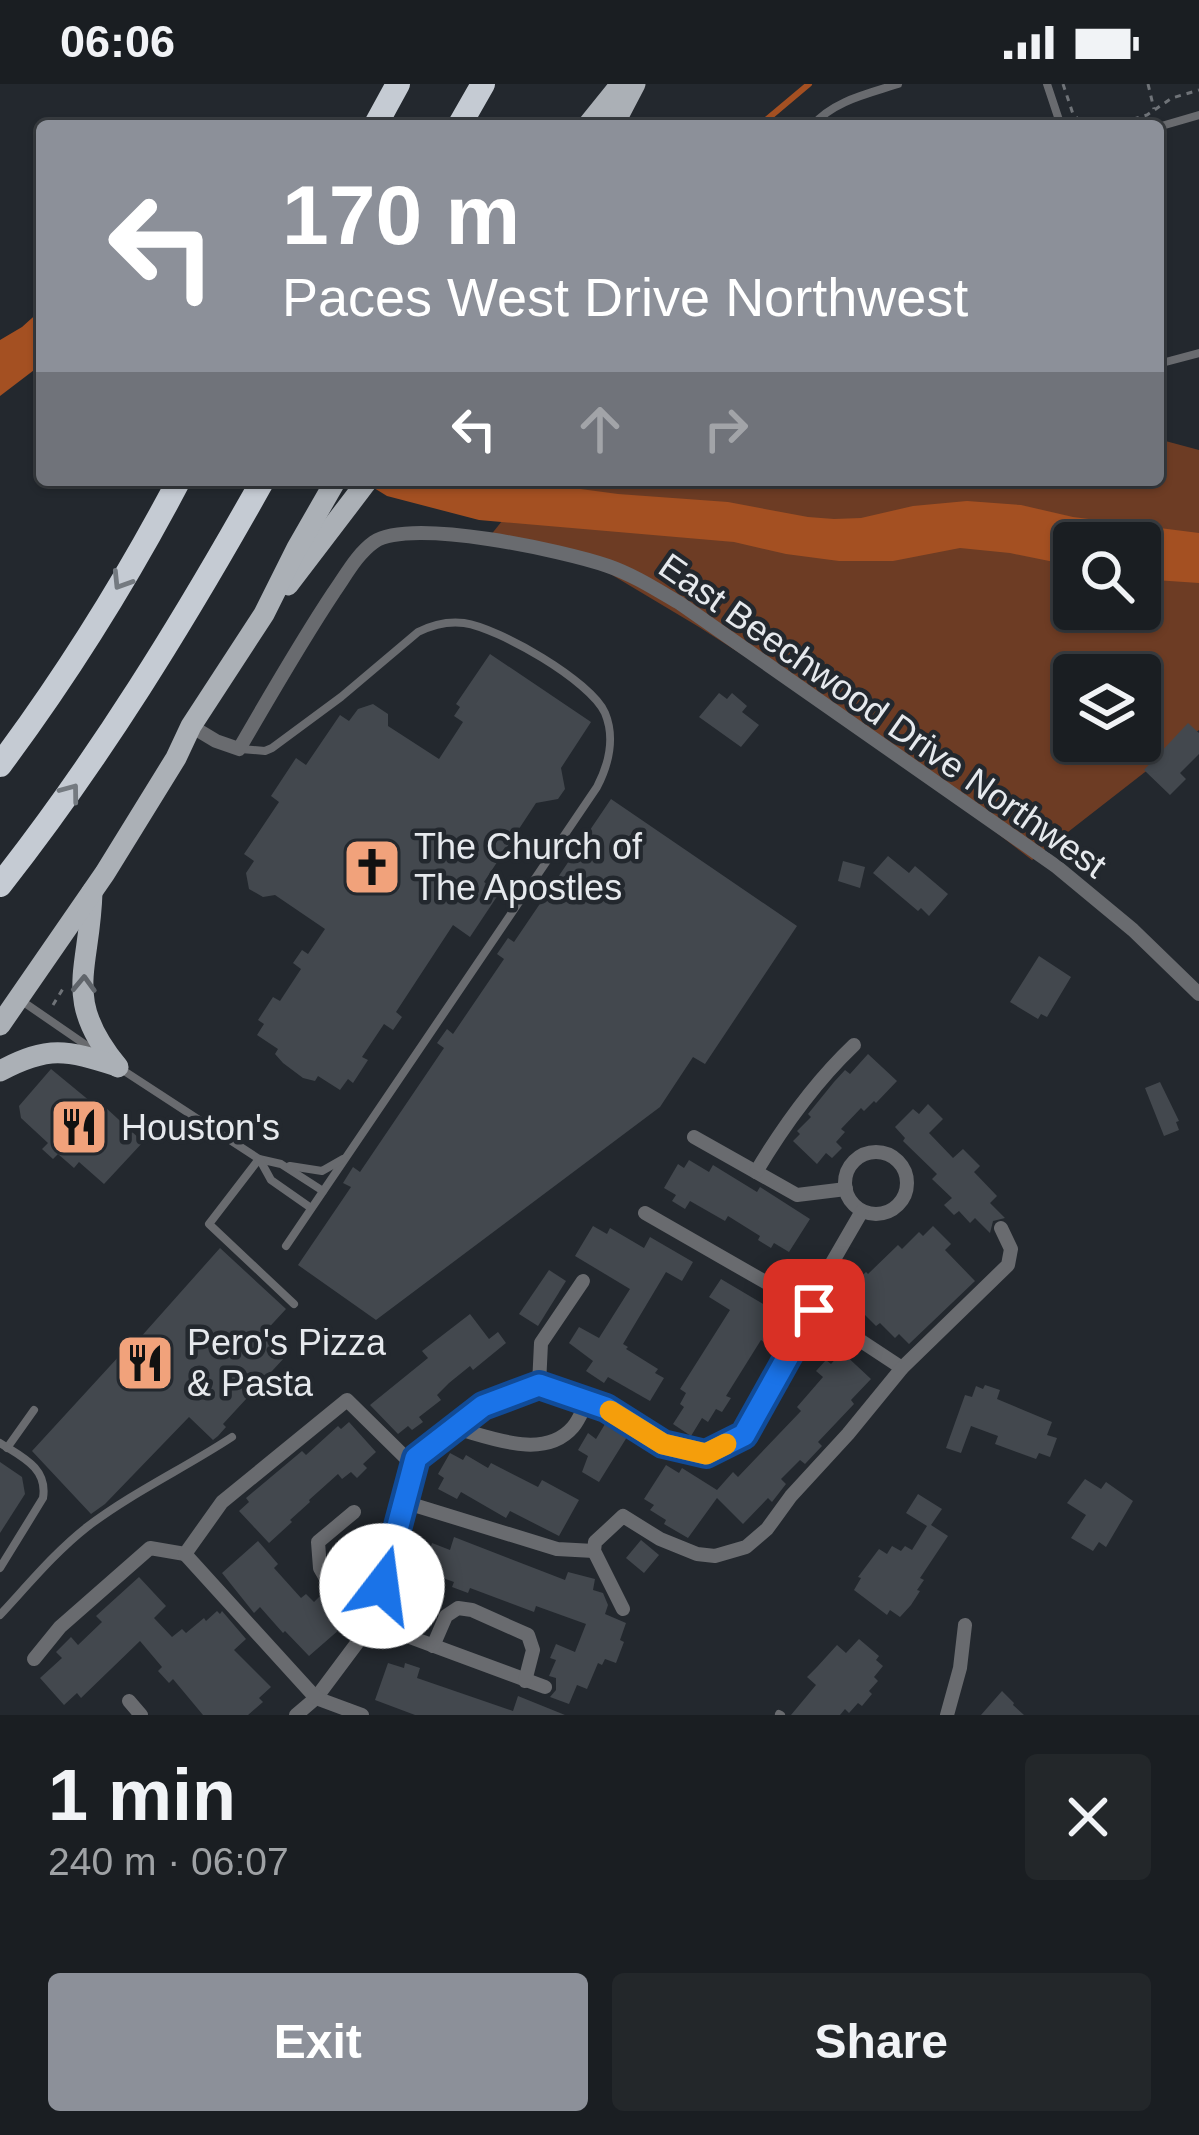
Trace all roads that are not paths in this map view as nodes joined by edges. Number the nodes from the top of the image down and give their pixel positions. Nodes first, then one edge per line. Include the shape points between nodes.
1 (398, 84) edge
2 (483, 84) edge
3 (621, 84) edge
4 (635, 84) edge
5 (898, 84) edge
6 (1047, 84) edge
7 (1199, 115) edge
8 (378, 120) edge
9 (462, 120) edge
10 (592, 120) edge
11 (616, 120) edge
12 (819, 120) edge
13 (1059, 120) edge
14 (1164, 125) edge
15 (1199, 353) edge
16 (1164, 362) edge
17 (176, 486) edge
18 (260, 486) edge
19 (333, 486) edge
20 (364, 486) edge
21 (264, 614) junction
22 (191, 726) junction
23 (239, 749) junction
24 (0, 765) edge
25 (0, 885) edge
26 (92, 891) junction
27 (1199, 994) edge
28 (18, 998) junction
29 (0, 1025) edge
30 (854, 1045) dead end
31 (118, 1066) junction
32 (0, 1071) edge
33 (694, 1137) dead end
34 (348, 1154) junction
35 (259, 1159) junction
36 (281, 1164) junction
37 (756, 1172) junction
38 (846, 1189) junction
39 (323, 1191) junction
40 (311, 1208) junction
41 (862, 1211) junction
42 (645, 1213) dead end
43 (1001, 1228) dead end
44 (286, 1246) dead end
45 (583, 1281) dead end
46 (294, 1304) dead end
47 (811, 1308) junction
48 (902, 1368) junction
49 (539, 1385) junction
50 (587, 1402) junction
51 (34, 1410) dead end
52 (455, 1428) junction
53 (232, 1437) dead end
54 (4, 1445) edge
55 (414, 1466) junction
56 (404, 1502) junction
57 (354, 1512) dead end
58 (593, 1551) junction
59 (185, 1554) junction
60 (0, 1568) edge
61 (623, 1609) dead end
62 (0, 1615) edge
63 (372, 1623) junction
64 (964, 1625) dead end
65 (433, 1646) junction
66 (34, 1659) dead end
67 (525, 1681) junction
68 (544, 1688) dead end
69 (316, 1698) junction
70 (129, 1701) dead end
71 (141, 1715) edge
72 (296, 1715) edge
73 (362, 1715) edge
74 (947, 1715) edge

1 - 8 highway
2 - 9 highway
3 - 10 main road
4 - 11 main road
5 - 12 lane
6 - 13 lane
7 - 14 lane
15 - 16 lane
17 -> 24 highway
25 -> 18 highway via 130,705
19 - 21 main road
20 - 21 main road
21 - 22 main road
22 - 23 street
22 - 26 main road
23 - 27 street, East Beechwood Drive Northwest via 370,544 399,533 448,533 574,556 632,576 699,616 1057,867
23 - 34 lane via 272,748 418,632 460,622 537,655 593,694 611,735 597,787
26 - 28 main road
31 -> 26 main road via 101,1046 81,993
28 - 29 main road
28 - 31 lane
30 - 37 street via 783,1126
31 - 32 main road via 49,1052
31 - 35 lane
33 - 37 street
34 - 36 lane via 322,1171
34 - 39 lane
35 - 36 lane
35 - 40 lane via 271,1180
35 - 46 lane via 208,1224
36 - 39 lane
37 - 38 street via 797,1195
38 - 41 street
38 - 41 street via 848,1169 866,1154 890,1155 902,1166 907,1190 900,1204 878,1215
39 - 40 lane
40 - 44 lane
41 - 47 street
42 - 47 street
43 - 48 street via 1008,1265
45 - 49 street via 541,1343
47 - 48 street
47 - 50 street via 744,1435 706,1454 663,1444
48 - 58 street via 746,1547 697,1554 623,1516
49 - 50 street
49 - 52 street via 483,1406
50 - 52 street via 572,1429 548,1443 498,1442
51 - 54 lane
52 - 55 street
53 - 62 lane via 86,1528
54 - 60 lane via 30,1462 45,1487
55 - 56 street
55 - 59 street via 347,1400 222,1502
56 - 58 street via 557,1549
56 - 63 street
57 - 63 street via 318,1542 320,1568
58 - 61 street
59 - 66 street via 150,1547
59 - 69 street
63 - 65 street
63 - 69 street
64 - 74 street
65 - 67 street
65 - 67 street via 446,1616 472,1610 529,1635
67 - 68 street
69 - 72 street
69 - 73 street
70 - 71 street

